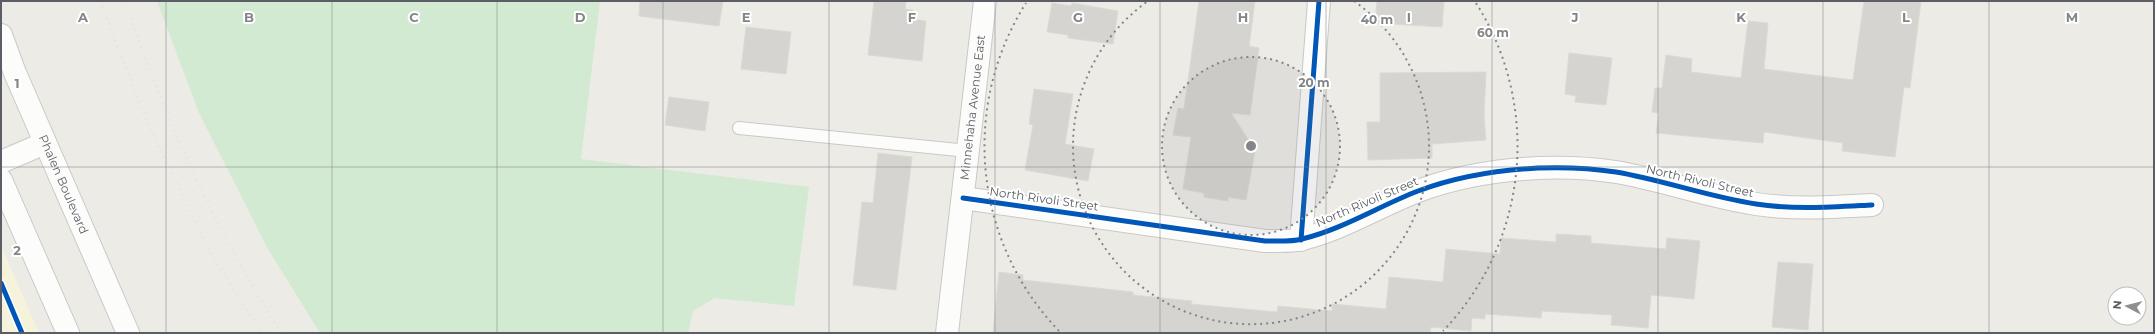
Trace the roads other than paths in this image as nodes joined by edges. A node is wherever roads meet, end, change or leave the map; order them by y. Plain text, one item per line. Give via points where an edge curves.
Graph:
1 (985, 1) edge
2 (1319, 1) edge
3 (1, 35) edge
4 (740, 128) dead end
5 (45, 143) junction
6 (968, 151) junction
7 (1, 162) edge
8 (1, 180) edge
9 (963, 198) junction
10 (1872, 205) dead end
11 (1301, 240) junction
12 (68, 333) edge
13 (128, 333) edge
14 (947, 333) edge

1 - 6 street, Minnehaha Avenue East
2 - 11 street
3 - 5 street, Phalen Boulevard
4 - 6 lane
5 - 7 street
5 - 13 street, Phalen Boulevard
6 - 9 street, Minnehaha Avenue East
8 - 12 street
9 - 11 street, North Rivoli Street via 1265,241
9 - 14 street, Minnehaha Avenue East
10 - 11 street, North Rivoli Street via 1792,208 1764,205 1707,195 1616,172 1579,168 1538,168 1500,171 1418,191

